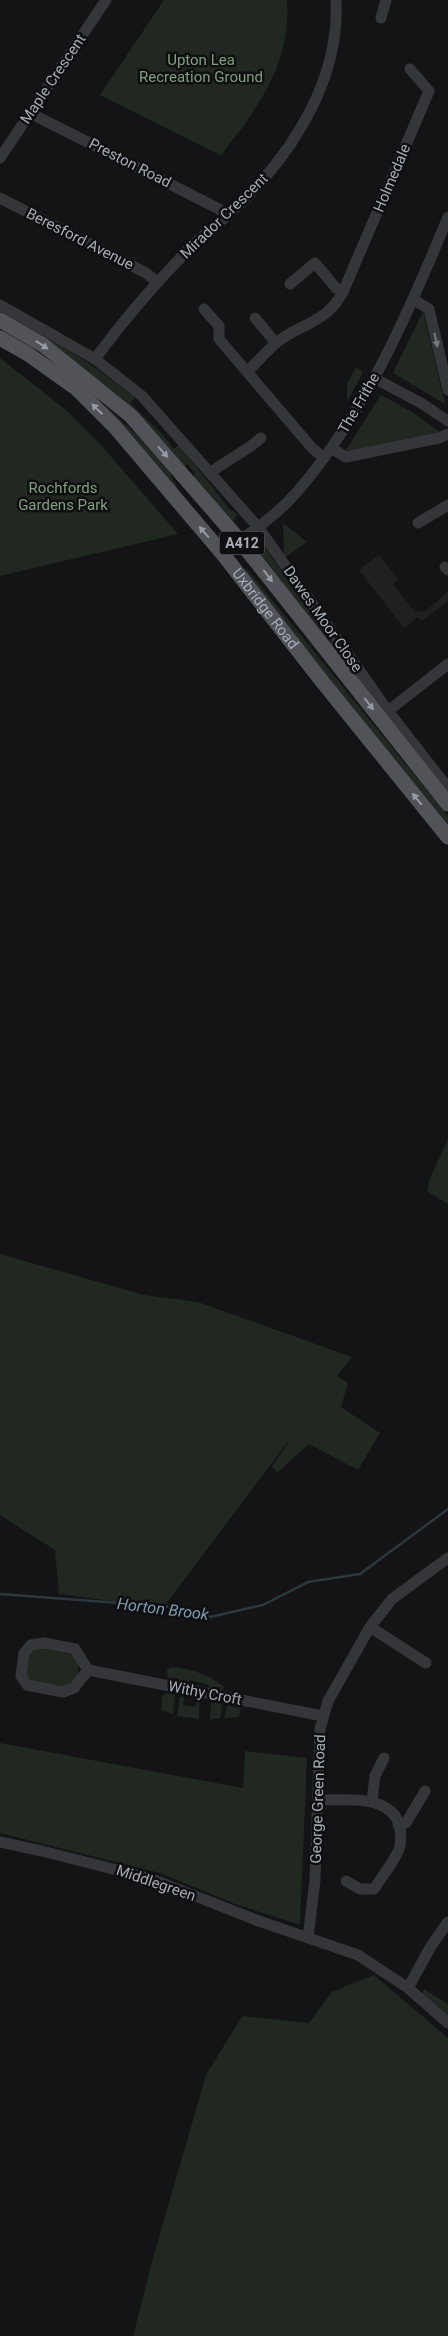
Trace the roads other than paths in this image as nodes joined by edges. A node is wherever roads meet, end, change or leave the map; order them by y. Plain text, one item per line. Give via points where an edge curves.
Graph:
1 (106, 0) edge
2 (336, 0) edge
3 (386, 0) edge
4 (381, 18) dead end
5 (410, 69) dead end
6 (30, 113) junction
7 (0, 158) edge
8 (0, 198) edge
9 (227, 216) junction
10 (448, 217) edge
11 (158, 282) junction
12 (290, 284) dead end
13 (343, 292) junction
14 (414, 300) junction
15 (0, 305) edge
16 (204, 309) dead end
17 (255, 318) dead end
18 (0, 320) edge
19 (0, 338) edge
20 (276, 344) junction
21 (95, 359) junction
22 (248, 371) junction
23 (374, 378) junction
24 (448, 390) edge
25 (448, 421) edge
26 (448, 434) edge
27 (261, 438) dead end
28 (331, 448) junction
29 (324, 458) junction
30 (210, 473) junction
31 (448, 505) edge
32 (418, 523) dead end
33 (258, 528) junction
34 (240, 540) junction
35 (222, 554) junction
36 (448, 664) edge
37 (388, 711) junction
38 (448, 788) edge
39 (448, 804) edge
40 (448, 837) edge
41 (447, 1561) edge
42 (370, 1628) junction
43 (426, 1663) dead end
44 (88, 1670) junction
45 (323, 1716) junction
46 (384, 1758) dead end
47 (425, 1791) dead end
48 (319, 1800) junction
49 (372, 1801) junction
50 (398, 1825) junction
51 (0, 1842) edge
52 (346, 1881) dead end
53 (448, 1922) edge
54 (308, 1938) junction
55 (408, 1988) junction
56 (448, 2023) edge

1 - 6 street, Maple Crescent
2 - 9 street, Mirador Crescent via 334,43 328,69 310,114 269,172
3 - 4 street
5 - 13 street, Holmedale via 428,91
6 - 7 street, Maple Crescent
6 - 9 street, Preston Road
8 - 11 street, Beresford Avenue
9 - 11 street, Mirador Crescent via 196,242
10 - 14 street, The Frithe
11 - 21 street, Mirador Crescent
12 - 13 street via 315,263
13 - 20 street, Holmedale via 336,306 326,315
14 - 23 street, The Frithe
14 -> 24 street via 429,308
15 - 21 street
16 - 22 street via 219,326 219,339
17 - 20 street
18 -> 34 main road, Uxbridge Road / A412 via 43,345 131,416
35 -> 19 main road, Uxbridge Road / A412 via 115,427 77,388
20 - 22 street, Holmedale
21 - 30 street via 142,396
22 - 29 street
23 - 25 street
23 - 28 street, The Frithe
26 - 28 street via 346,457
27 - 30 street
28 - 29 street, The Frithe
29 - 33 street, The Frithe via 295,495
30 - 33 street
31 - 32 street
33 - 34 street, The Frithe
33 - 37 street, Dawes Moor Close
34 - 35 street, The Frithe
34 -> 39 main road, Uxbridge Road / A412
40 -> 35 main road, Uxbridge Road / A412
36 - 37 street
37 - 38 street, Dawes Moor Close
41 - 42 street, George Green Road via 392,1599
42 - 43 street
42 - 45 street, George Green Road via 328,1701
44 - 44 street via 75,1649 44,1643 31,1645 24,1653 21,1676 27,1685 63,1692 74,1688
44 - 45 street, Withy Croft
45 - 48 street, George Green Road via 318,1759
46 - 49 street via 375,1776
47 - 50 street via 406,1823
48 - 49 street
48 - 54 street, George Green Road
49 - 50 street via 389,1809
50 - 52 street via 400,1847 374,1889 360,1889
51 - 54 street, Middlegreen via 152,1879
53 - 55 street
54 - 55 street, Middlegreen via 358,1955
55 - 56 street, Middlegreen

